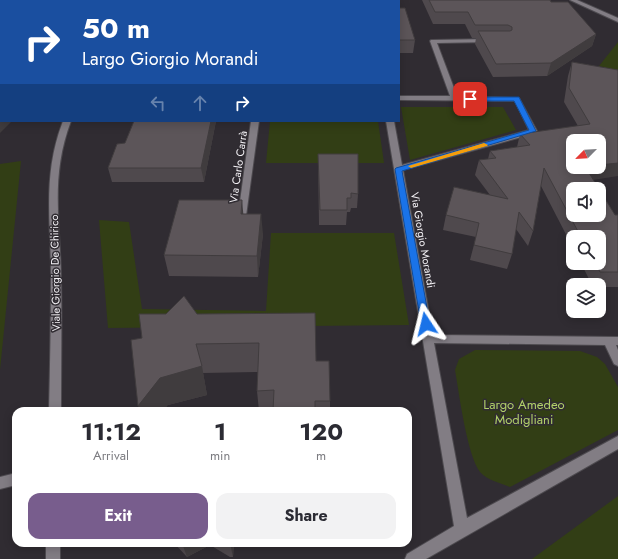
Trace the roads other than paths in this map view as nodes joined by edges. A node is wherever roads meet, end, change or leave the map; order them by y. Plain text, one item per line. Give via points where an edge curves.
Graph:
1 (574, 0) edge
2 (618, 20) edge
3 (498, 41) edge
4 (400, 98) edge
5 (454, 99) junction
6 (67, 122) edge
7 (75, 122) edge
8 (255, 122) edge
9 (390, 122) edge
10 (62, 135) junction
11 (398, 169) junction
12 (242, 216) edge
13 (428, 339) junction
14 (613, 341) edge
15 (618, 360) edge
16 (55, 407) edge
17 (618, 442) edge
18 (12, 480) edge
19 (0, 483) edge
20 (462, 529) junction
21 (53, 547) edge
22 (53, 559) edge
23 (412, 559) edge

1 - 2 street
3 - 5 street via 433,41
4 - 5 street
5 - 11 street via 516,99 533,131
6 - 10 street, Viale Giorgio De Chirico
7 - 10 street
8 - 12 street, Via Carlo Carrà
9 - 11 street, Via Giorgio Morandi
10 - 16 street, Viale Giorgio De Chirico via 53,183 56,276
11 - 13 street, Via Giorgio Morandi
13 - 14 street
13 - 20 street
14 - 15 street
17 - 20 street
18 - 19 street
20 - 23 street
21 - 22 street

